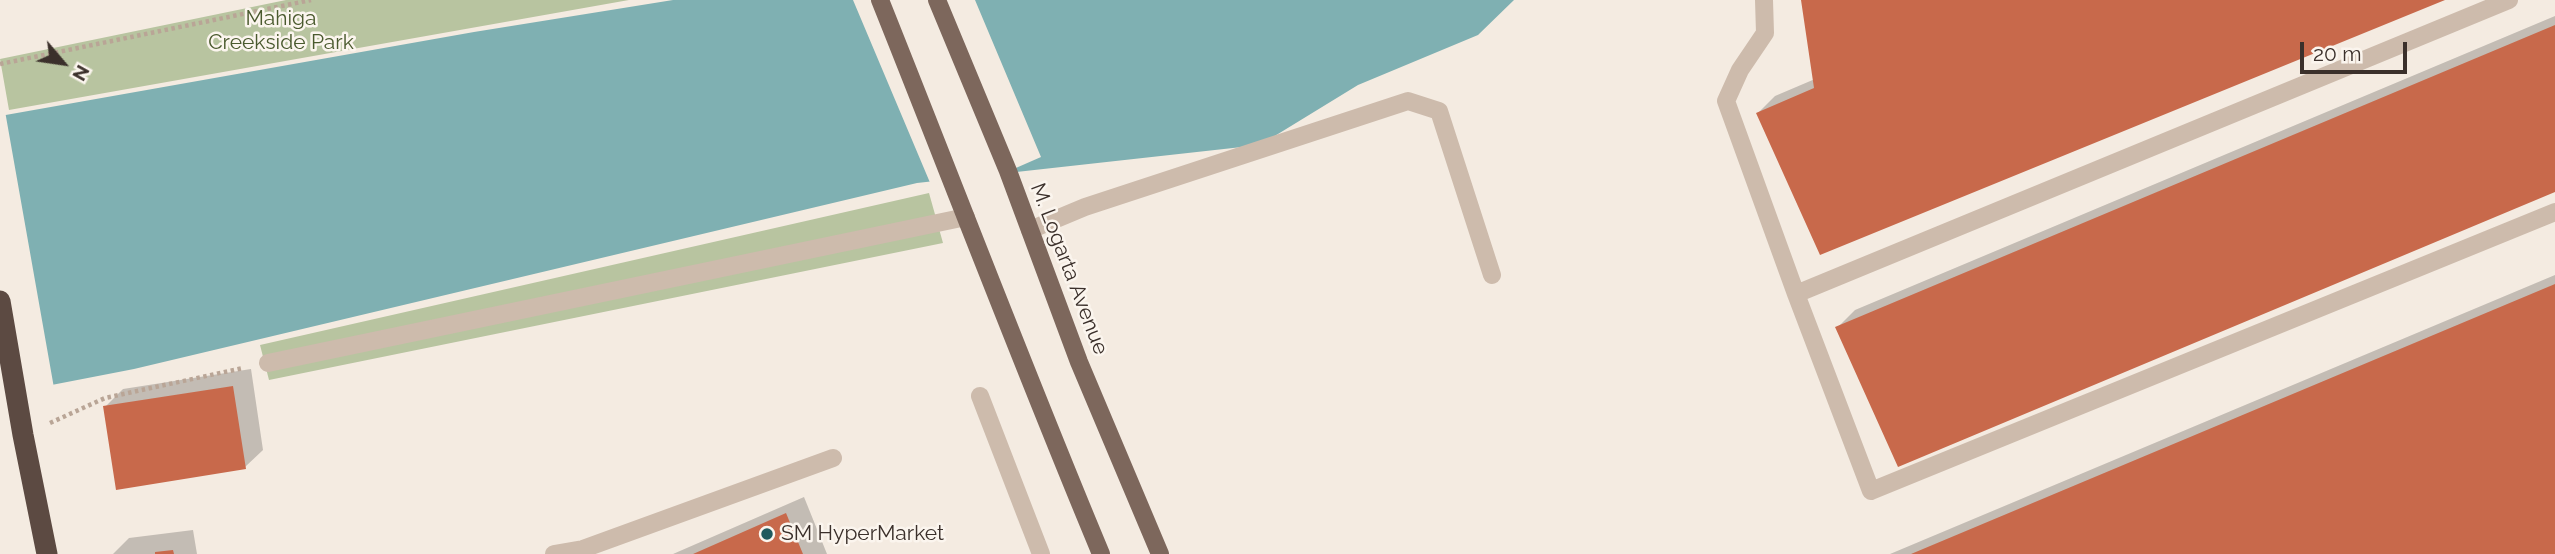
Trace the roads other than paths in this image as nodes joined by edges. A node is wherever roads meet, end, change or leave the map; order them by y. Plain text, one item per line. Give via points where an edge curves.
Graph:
1 (880, 0) edge
2 (937, 0) edge
3 (1764, 0) edge
4 (2509, 0) edge
5 (2555, 212) edge
6 (966, 217) junction
7 (1030, 230) junction
8 (1492, 275) dead end
9 (1796, 294) junction
10 (0, 301) edge
11 (268, 363) road end
12 (980, 397) dead end
13 (833, 458) dead end
14 (47, 554) edge
15 (554, 554) edge
16 (1041, 554) edge
17 (1101, 554) edge
18 (1160, 554) edge

1 - 6 main road
2 - 7 main road, M. Logarta Avenue
3 - 9 street via 1765,33 1726,101
4 - 9 street
5 - 9 street via 1871,491
6 - 11 street
6 - 17 main road
7 - 8 street via 1085,207 1408,101 1439,111
7 - 18 main road, M. Logarta Avenue via 1079,362
10 - 14 highway
12 - 16 street
13 - 15 street via 583,549

